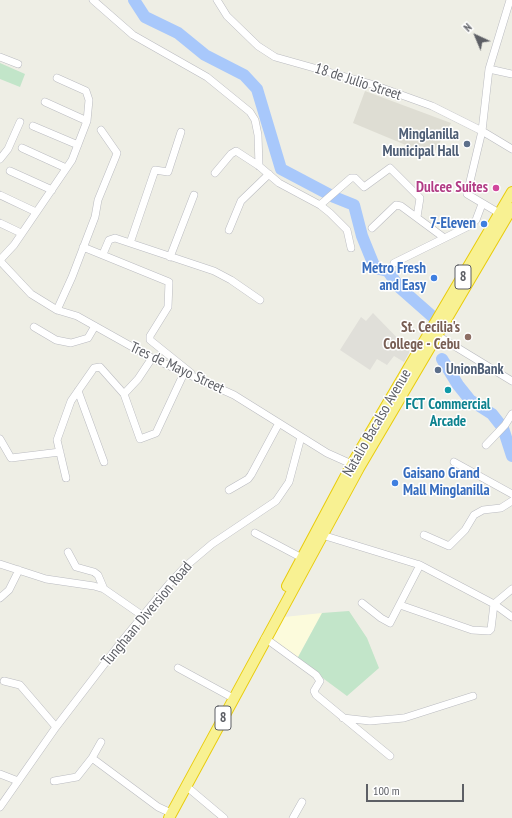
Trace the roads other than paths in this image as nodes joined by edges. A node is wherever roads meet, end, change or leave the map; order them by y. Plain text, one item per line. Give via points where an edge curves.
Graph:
1 (93, 0) edge
2 (217, 0) edge
3 (510, 0) edge
4 (0, 57) edge
5 (18, 64) dead end
6 (489, 69) junction
7 (512, 74) edge
8 (58, 78) dead end
9 (45, 102) dead end
10 (87, 121) junction
11 (20, 122) dead end
12 (33, 126) dead end
13 (101, 130) dead end
14 (482, 131) junction
15 (181, 132) dead end
16 (78, 145) junction
17 (22, 148) dead end
18 (512, 149) edge
19 (0, 159) edge
20 (259, 166) junction
21 (66, 168) junction
22 (10, 171) dead end
23 (216, 173) dead end
24 (269, 174) junction
25 (52, 190) junction
26 (512, 192) edge
27 (0, 195) edge
28 (194, 195) dead end
29 (482, 204) junction
30 (320, 205) junction
31 (512, 208) edge
32 (36, 212) junction
33 (499, 213) junction
34 (417, 217) junction
35 (0, 223) edge
36 (372, 228) dead end
37 (229, 230) dead end
38 (21, 233) junction
39 (443, 237) junction
40 (130, 243) junction
41 (83, 247) junction
42 (351, 248) dead end
43 (104, 254) junction
44 (170, 257) junction
45 (0, 261) edge
46 (394, 263) dead end
47 (260, 300) dead end
48 (57, 310) junction
49 (95, 326) junction
50 (34, 328) dead end
51 (438, 336) junction
52 (152, 358) junction
53 (184, 373) junction
54 (198, 379) junction
55 (512, 381) edge
56 (78, 391) junction
57 (124, 394) junction
58 (512, 414) edge
59 (279, 423) junction
60 (301, 437) junction
61 (0, 439) edge
62 (486, 445) dead end
63 (60, 452) junction
64 (104, 462) dead end
65 (454, 462) dead end
66 (356, 466) junction
67 (66, 478) dead end
68 (229, 490) dead end
69 (512, 494) edge
70 (512, 502) edge
71 (255, 533) dead end
72 (322, 535) junction
73 (424, 535) dead end
74 (68, 552) dead end
75 (302, 558) junction
76 (0, 564) edge
77 (420, 565) junction
78 (19, 570) junction
79 (104, 589) junction
80 (512, 589) edge
81 (0, 598) edge
82 (362, 603) dead end
83 (494, 604) junction
84 (400, 605) junction
85 (143, 616) junction
86 (276, 617) junction
87 (512, 617) edge
88 (265, 638) junction
89 (178, 668) dead end
90 (4, 680) dead end
91 (473, 696) dead end
92 (233, 698) junction
93 (343, 718) junction
94 (56, 727) junction
95 (101, 742) dead end
96 (390, 756) dead end
97 (92, 758) junction
98 (0, 774) edge
99 (18, 781) junction
100 (54, 782) dead end
101 (186, 786) junction
102 (302, 802) dead end
103 (0, 806) edge
104 (170, 816) edge
105 (224, 818) edge
106 (293, 818) edge

1 - 20 street via 133,35 207,77 250,112 255,120 258,135
2 - 14 street, 18 de Julio Street via 227,16 253,41 276,57 371,84 432,106
3 - 6 street
4 - 5 street
6 - 7 street
6 - 14 street
8 - 10 street via 86,91 89,100
9 - 10 street
10 - 16 street
11 - 19 street
12 - 16 street
13 - 41 street via 117,153
14 - 18 street, 18 de Julio Street
14 - 29 street via 467,194
15 - 40 street via 168,172 155,170
16 - 21 street
17 - 21 street
20 - 23 street via 236,151 230,154
20 - 24 street
21 - 25 street
22 - 25 street
24 - 30 street via 279,183
24 - 37 street via 241,202
25 - 32 street
26 - 33 highway, Natalio Bacalso Avenue / 8
27 - 32 street
28 - 44 street
29 - 33 street
29 - 39 street via 476,220 471,225
30 - 34 street via 351,178 355,178 364,187 390,168 420,198
30 - 42 street via 347,230
31 - 51 highway, Natalio Bacalso Avenue / 8
32 - 38 street
33 - 66 highway, Natalio Bacalso Avenue / 8
34 - 36 street via 396,205
34 - 39 street
35 - 38 street
38 - 45 street
39 - 46 street
40 - 43 street via 114,238 110,240
40 - 44 street
41 - 43 street
41 - 48 street
43 - 54 street via 169,282 168,307 150,340
44 - 47 street via 214,271
45 - 48 street, Tres de Mayo Street via 31,294
48 - 49 street, Tres de Mayo Street via 77,316
49 - 50 street via 88,338 71,343 56,340
49 - 52 street, Tres de Mayo Street
51 - 55 street
51 - 66 highway, Natalio Bacalso Avenue / 8
52 - 53 street, Tres de Mayo Street
52 - 57 street
53 - 54 street, Tres de Mayo Street
53 - 57 street via 160,427 149,437 140,439
54 - 59 street, Tres de Mayo Street via 234,395
56 - 57 street via 94,368 100,367
56 - 63 street via 71,401 57,440
56 - 64 street
58 - 62 street
59 - 60 street, Tres de Mayo Street
59 - 68 street via 251,475
60 - 66 street, Tres de Mayo Street via 327,453
60 - 85 street, Tunghaan Diversion Road via 289,482 276,501 224,536 186,566
61 - 63 street via 11,458
63 - 67 street
65 - 69 street
66 - 72 highway, Natalio Bacalso Avenue / 8
66 - 75 highway, Natalio Bacalso Avenue / 8
70 - 73 street via 501,508 483,510 474,515 465,530 449,546
71 - 75 street
72 - 77 street
72 - 86 highway, Natalio Bacalso Avenue / 8
74 - 79 street via 76,567 98,575
75 - 86 highway, Natalio Bacalso Avenue / 8 via 278,604
76 - 78 street
77 - 83 street
77 - 84 street
78 - 79 street via 46,580
78 - 81 street via 10,590
79 - 85 street
80 - 83 street
82 - 84 street via 389,623
83 - 84 street via 489,631 472,630
83 - 87 street
85 - 94 street, Tunghaan Diversion Road
86 - 88 highway, Natalio Bacalso Avenue / 8
88 - 92 highway, Natalio Bacalso Avenue / 8
88 - 93 street via 316,675 320,681 314,693
89 - 92 street
90 - 94 street via 20,685
91 - 93 street via 404,718 370,721
92 - 101 highway, Natalio Bacalso Avenue / 8
93 - 96 street
94 - 99 street, Tunghaan Diversion Road
95 - 97 street
97 - 100 street via 75,778
97 - 104 street
98 - 99 street
99 - 103 street, Tunghaan Diversion Road
101 - 104 highway, Natalio Bacalso Avenue / 8
101 - 105 street
102 - 106 street

